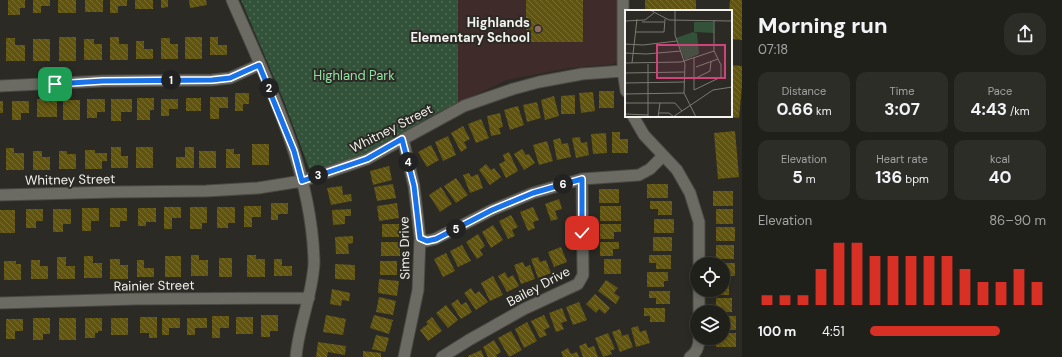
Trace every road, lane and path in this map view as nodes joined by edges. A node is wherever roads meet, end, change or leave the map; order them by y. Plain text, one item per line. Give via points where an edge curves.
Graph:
1 (232, 0) edge
2 (623, 0) edge
3 (259, 65) junction
4 (623, 71) junction
5 (625, 84) edge
6 (0, 86) edge
7 (635, 117) edge
8 (402, 139) junction
9 (663, 156) junction
10 (582, 179) junction
11 (302, 181) junction
12 (0, 195) edge
13 (420, 238) junction
14 (699, 257) edge
15 (309, 298) junction
16 (0, 303) edge
17 (699, 345) edge
18 (296, 357) edge
19 (404, 357) edge
20 (442, 357) edge
21 (690, 357) edge

1 - 3 street
2 - 4 street
3 - 6 street via 230,78 212,80 103,81
3 - 11 street via 294,151
4 - 5 street
4 - 8 street, Whitney Street via 582,74 512,89 464,106
7 - 9 street via 644,135
8 - 11 street, Whitney Street via 367,159
8 - 13 street, Sims Drive via 414,186
9 - 10 street via 650,169 639,175
9 - 14 street via 677,170 690,193 699,222
10 - 13 street via 533,193 492,210 436,239 427,241
10 - 20 street, Bailey Drive via 583,275 578,284 524,309
11 - 12 street, Whitney Street via 258,188 206,191
11 - 15 street via 310,209 314,263
13 - 19 street, Sims Drive via 418,290
15 - 16 street, Rainier Street
15 - 18 street
17 - 21 street

